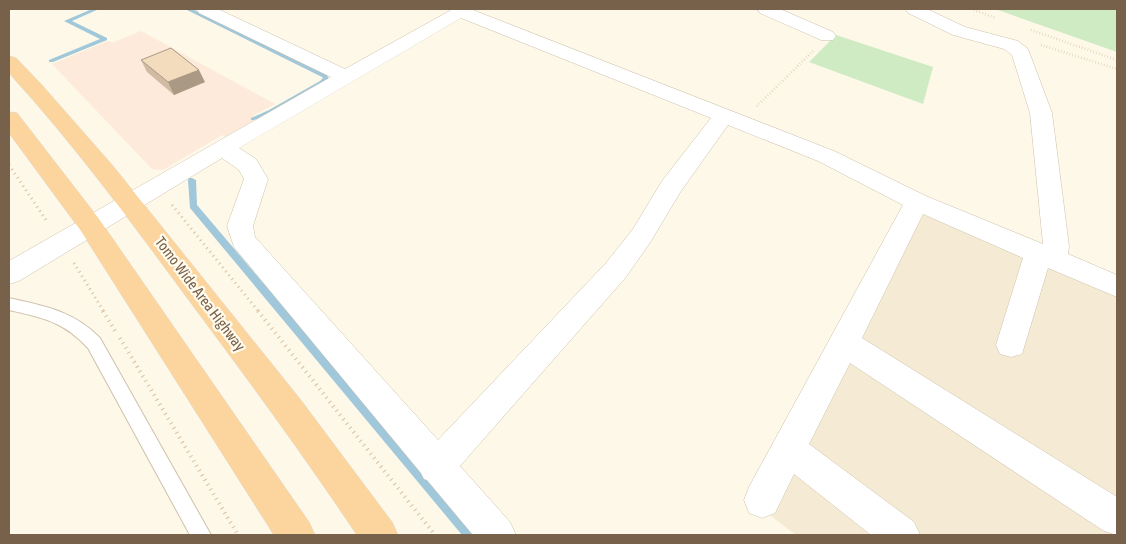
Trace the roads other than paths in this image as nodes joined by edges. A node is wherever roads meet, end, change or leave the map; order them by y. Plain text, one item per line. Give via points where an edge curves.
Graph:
1 (205, 9) edge
2 (766, 9) edge
3 (914, 9) edge
4 (463, 10) edge
5 (827, 36) road end
6 (9, 62) edge
7 (346, 77) junction
8 (9, 118) edge
9 (732, 119) junction
10 (223, 149) junction
11 (129, 201) junction
12 (918, 202) junction
13 (90, 225) junction
14 (1046, 256) junction
15 (9, 274) edge
16 (1117, 286) edge
17 (9, 304) edge
18 (844, 343) junction
19 (1011, 345) dead end
20 (789, 449) junction
21 (436, 467) junction
22 (762, 500) dead end
23 (1117, 518) edge
24 (201, 535) edge
25 (296, 535) edge
26 (379, 535) edge
27 (497, 535) edge
28 (901, 535) edge

1 - 7 street
2 - 5 street
3 - 14 street via 959,31 1011,45 1021,53 1041,113 1056,246
4 - 7 street
4 - 9 street
6 - 11 highway, Tomo Wide Area Highway
7 - 10 street
8 - 13 highway
9 - 12 street via 826,156
9 - 21 street via 671,187 642,236 616,270
10 - 11 street
10 - 21 street via 249,164 256,179 240,226 243,240
11 - 13 street
11 - 26 highway, Tomo Wide Area Highway via 327,459
12 - 14 street
12 - 18 street
13 - 15 street
13 - 25 highway
14 - 16 street
14 - 19 street
17 - 24 lane via 64,317 80,327 94,343
18 - 20 street
18 - 23 street
20 - 22 street
20 - 28 street
21 - 27 street

